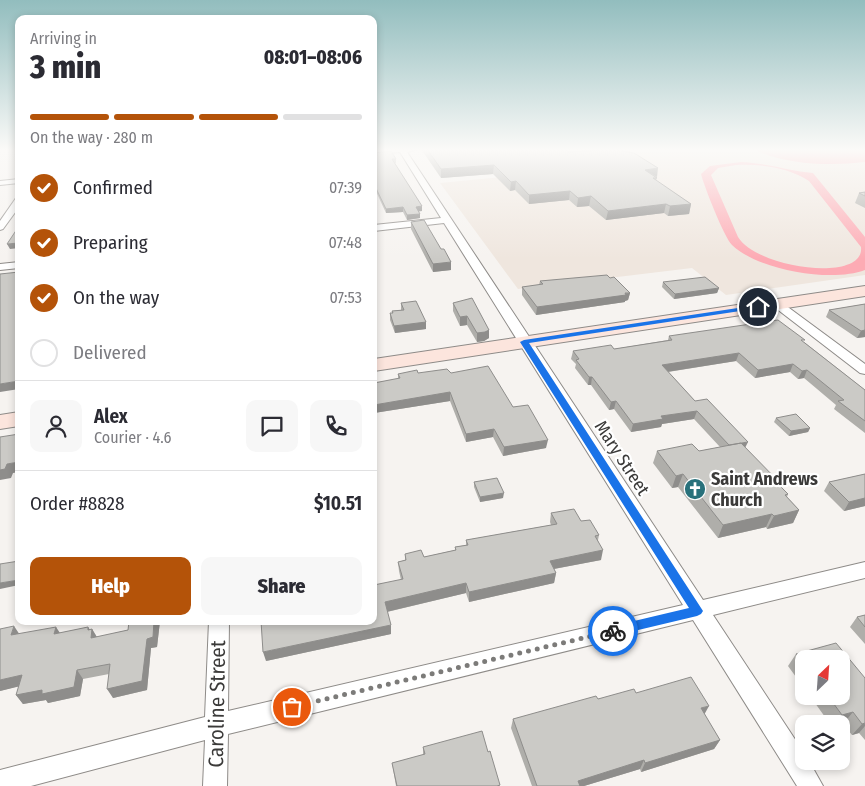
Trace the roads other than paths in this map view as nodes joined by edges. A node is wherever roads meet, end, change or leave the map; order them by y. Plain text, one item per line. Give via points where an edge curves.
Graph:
1 (428, 186) edge
2 (15, 206) edge
3 (447, 220) junction
4 (0, 227) edge
5 (377, 228) edge
6 (15, 265) edge
7 (0, 267) edge
8 (865, 291) edge
9 (777, 304) junction
10 (524, 342) junction
11 (377, 365) edge
12 (865, 370) edge
13 (15, 420) edge
14 (0, 422) edge
15 (865, 570) edge
16 (697, 611) junction
17 (219, 625) edge
18 (218, 725) junction
19 (0, 782) edge
20 (215, 786) edge
21 (811, 786) edge

1 - 3 street, Mary Street
2 - 4 street
3 - 5 street
3 - 10 street, Mary Street
6 - 7 street
8 - 9 street
9 - 10 street
9 - 12 street
10 - 11 street
10 - 16 street, Mary Street
13 - 14 street
15 - 16 street
16 - 18 street
16 - 21 street, Mary Street
17 - 18 street, Caroline Street
18 - 19 street
18 - 20 street, Caroline Street

